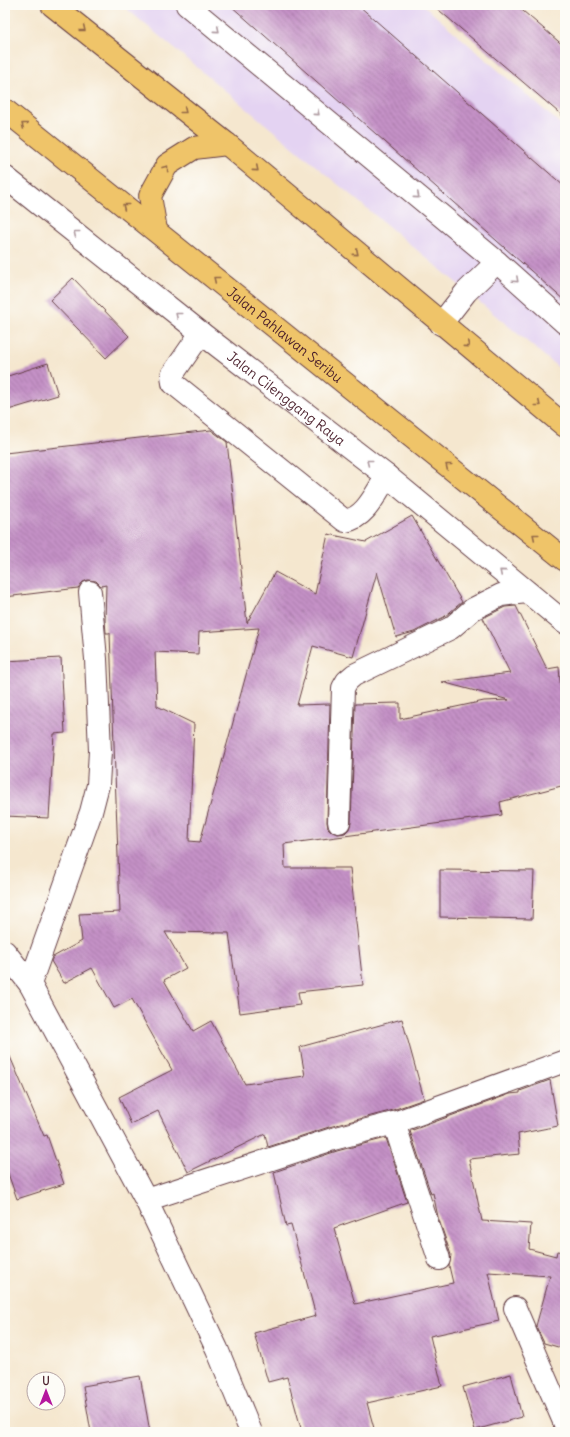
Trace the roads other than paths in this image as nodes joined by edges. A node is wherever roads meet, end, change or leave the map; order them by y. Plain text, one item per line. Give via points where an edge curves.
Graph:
1 (52, 5) edge
2 (187, 5) edge
3 (5, 110) edge
4 (226, 144) junction
5 (5, 177) edge
6 (156, 230) junction
7 (497, 262) junction
8 (565, 323) edge
9 (441, 324) junction
10 (201, 333) junction
11 (565, 426) edge
12 (387, 476) junction
13 (565, 560) edge
14 (90, 592) dead end
15 (527, 592) junction
16 (565, 623) edge
17 (339, 822) dead end
18 (5, 952) edge
19 (30, 984) junction
20 (565, 1061) edge
21 (394, 1123) junction
22 (146, 1200) junction
23 (439, 1259) dead end
24 (515, 1308) dead end
25 (565, 1425) edge
26 (251, 1432) edge
27 (553, 1432) edge

1 -> 4 main road
2 -> 7 street
6 -> 3 main road, Jalan Pahlawan Seribu
6 -> 4 main road via 150,196 167,165 194,148
4 -> 9 main road
10 -> 5 street, Jalan Cilenggang Raya
13 -> 6 main road, Jalan Pahlawan Seribu
7 -> 8 street
7 - 9 street via 466,292
9 -> 11 main road
12 -> 10 street, Jalan Cilenggang Raya
10 - 12 street via 172,375 173,384 345,521 353,520 362,514
15 -> 12 street, Jalan Cilenggang Raya
14 - 19 street via 100,751 98,785 91,812
15 - 16 street, Jalan Cilenggang Raya
15 - 17 street via 502,595 473,609 451,628 354,675 347,681 343,688
18 - 19 street
19 - 22 street
20 - 21 street
21 - 22 street via 333,1139
21 - 23 street
22 - 26 street via 217,1349
24 - 25 street
25 - 27 street

